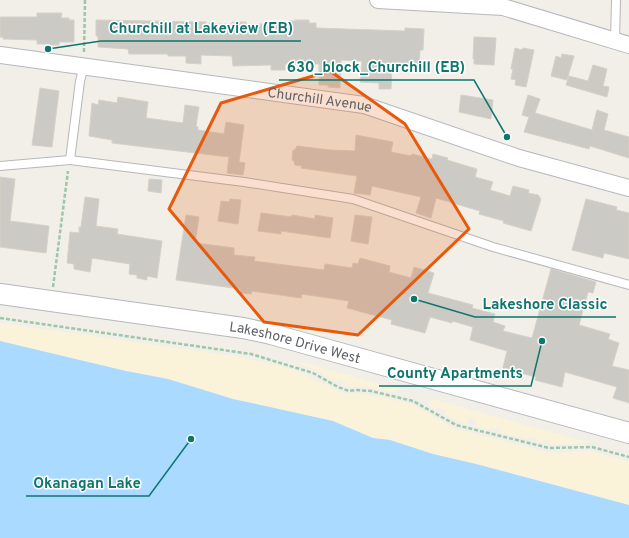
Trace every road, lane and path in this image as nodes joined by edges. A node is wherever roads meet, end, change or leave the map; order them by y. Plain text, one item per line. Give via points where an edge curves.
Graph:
1 (85, 0) edge
2 (378, 0) edge
3 (616, 0) edge
4 (515, 5) edge
5 (622, 43) edge
6 (0, 55) edge
7 (84, 67) junction
8 (70, 160) junction
9 (0, 166) edge
10 (629, 188) edge
11 (629, 285) edge
12 (0, 294) edge
13 (51, 301) junction
14 (0, 318) edge
15 (629, 433) edge
16 (629, 457) edge

1 - 7 path
2 - 4 street via 503,7
3 - 5 lane
4 - 5 street
6 - 7 street, Churchill Avenue
7 - 8 lane
7 - 10 street, Churchill Avenue via 364,105 519,158
8 - 9 lane
8 - 11 lane via 244,182 352,199 494,248
8 - 13 path
12 - 13 street, Lakeshore Drive West
13 - 15 street, Lakeshore Drive West via 271,334
14 - 16 path via 251,354 313,373 349,391 370,391 413,401 456,425 549,448 592,447

